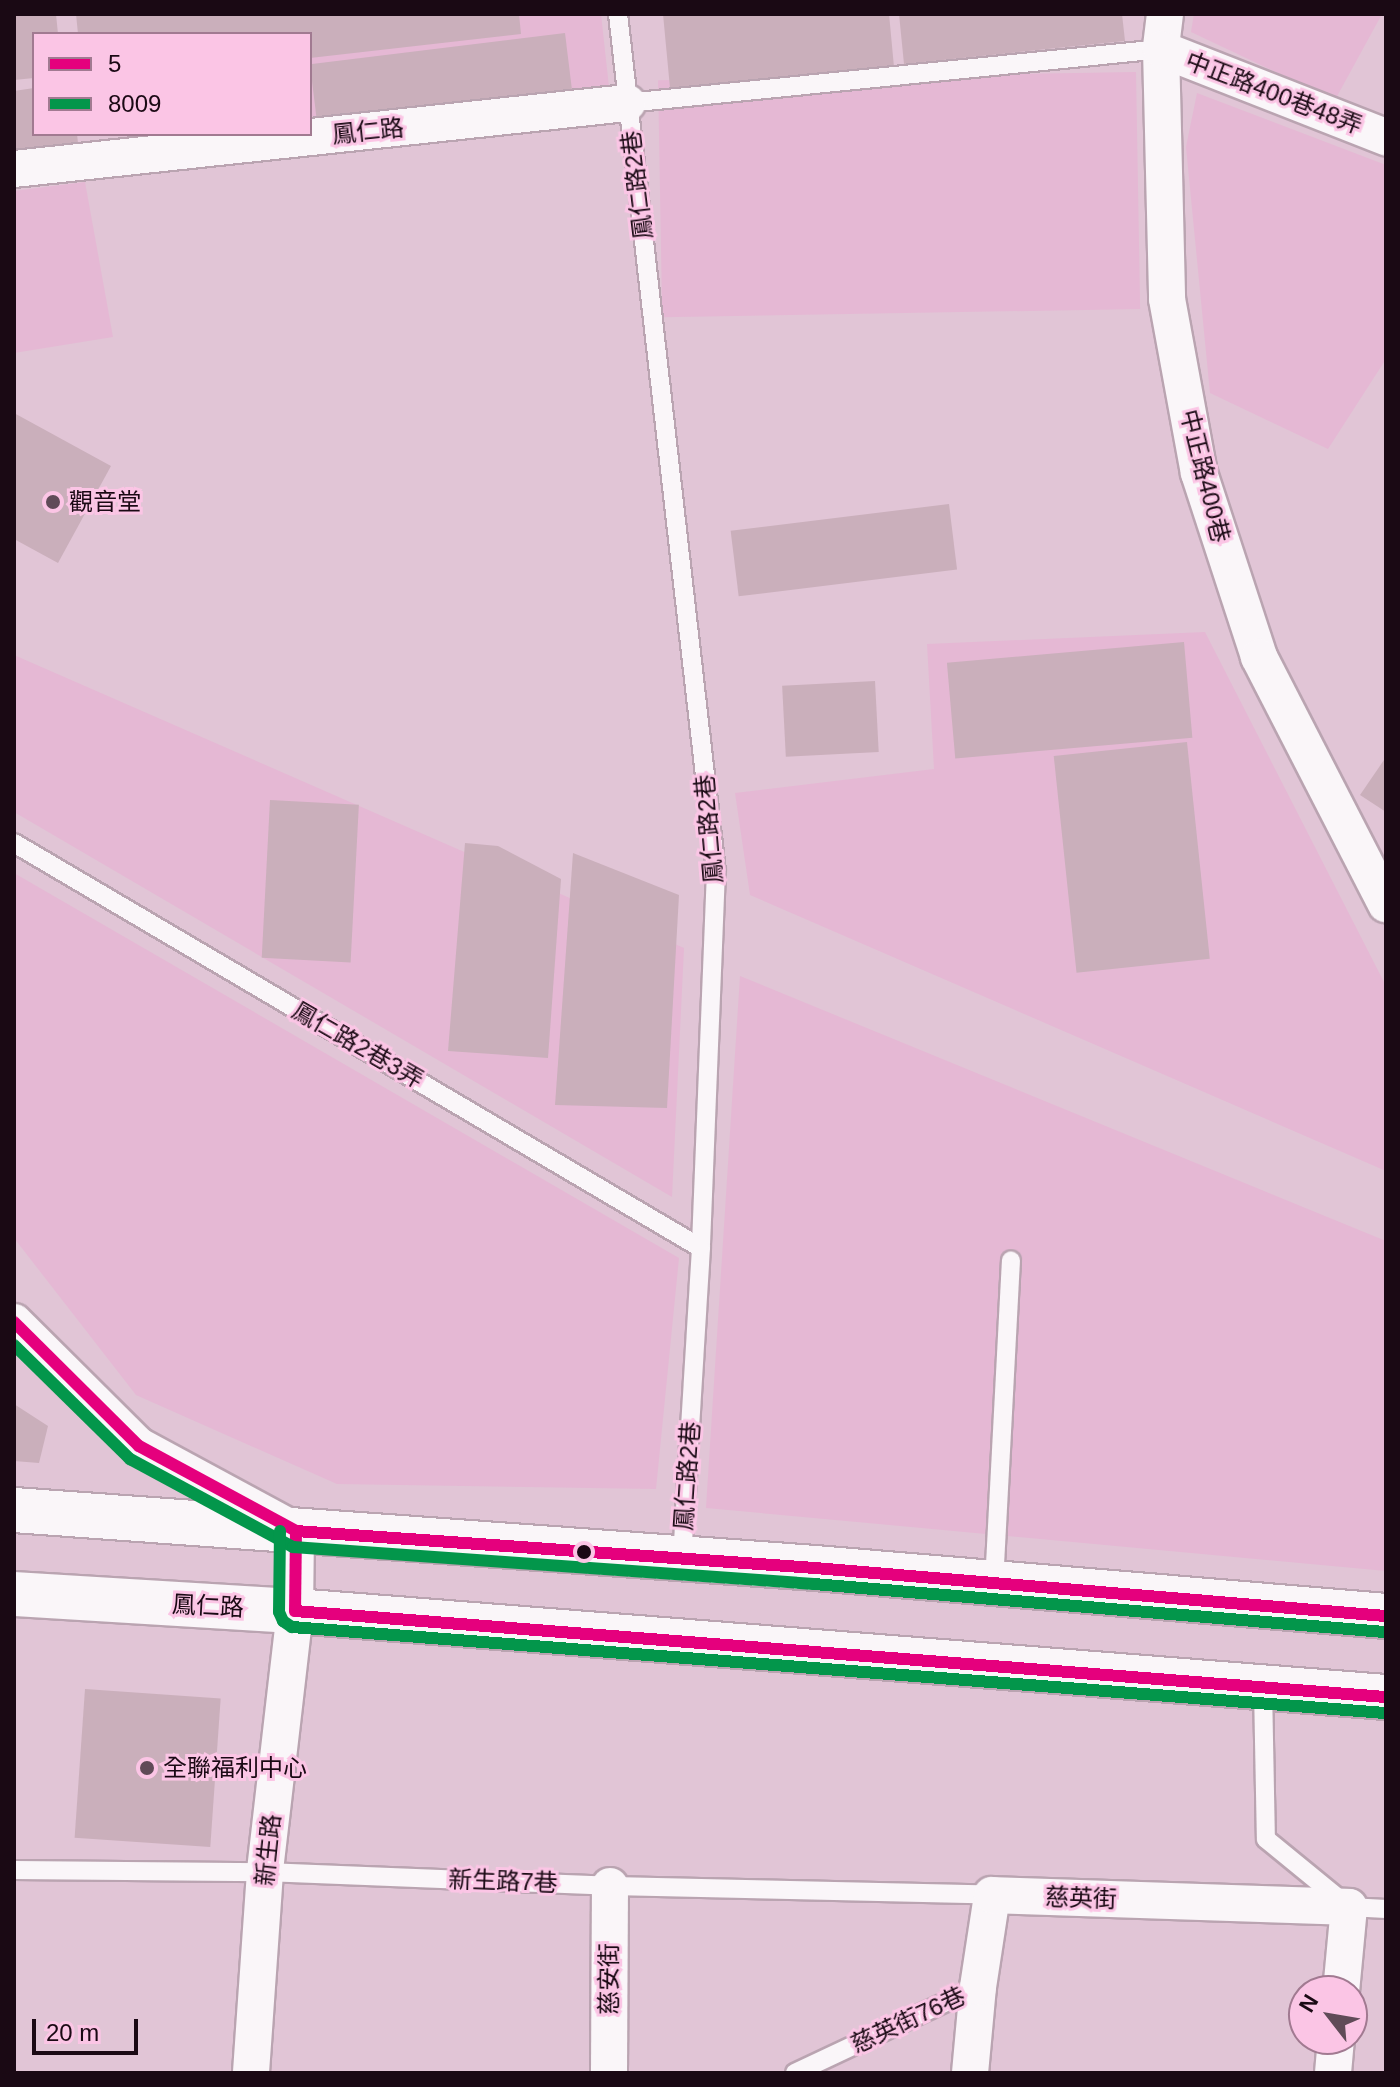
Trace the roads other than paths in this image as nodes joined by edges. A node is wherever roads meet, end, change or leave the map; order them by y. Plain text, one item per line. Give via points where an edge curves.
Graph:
1 (618, 14) edge
2 (1165, 14) edge
3 (1161, 49) junction
4 (627, 103) junction
5 (1386, 137) edge
6 (14, 169) edge
7 (14, 843) edge
8 (1386, 904) edge
9 (701, 1248) junction
10 (1011, 1260) dead end
11 (14, 1322) edge
12 (14, 1510) edge
13 (296, 1531) junction
14 (682, 1559) junction
15 (994, 1584) junction
16 (14, 1594) edge
17 (295, 1611) junction
18 (1386, 1616) edge
19 (1263, 1688) junction
20 (1386, 1697) edge
21 (14, 1870) edge
22 (265, 1872) junction
23 (610, 1886) junction
24 (992, 1895) junction
25 (1349, 1907) junction
26 (1386, 1909) edge
27 (1343, 1975) edge
28 (978, 1987) junction
29 (251, 2073) edge
30 (609, 2073) edge
31 (795, 2073) edge
32 (970, 2073) edge

1 - 4 lane, 鳳仁路2巷
2 - 3 street, 中正路400巷
3 - 4 lane, 鳳仁路2巷
3 - 5 street, 中正路400巷48弄
3 - 8 street, 中正路400巷 via 1167,299 1199,473 1259,657
4 - 6 street, 鳳仁路
4 - 9 lane, 鳳仁路2巷 via 716,871
7 - 9 lane, 鳳仁路2巷3弄
9 - 14 lane, 鳳仁路2巷
10 - 15 lane
11 - 13 street via 139,1446
12 - 13 main road
13 - 14 main road
13 - 17 street, 新生路
14 - 15 main road
15 - 18 main road
16 - 17 main road, 鳳仁路
17 - 19 main road, 鳳仁路
17 - 22 street, 新生路
19 - 20 main road, 鳳仁路
19 - 25 lane via 1266,1839
21 - 22 lane, 新生路7巷
22 - 23 lane, 新生路7巷
22 - 29 street, 新生路
23 - 24 lane, 新生路7巷
23 - 30 street, 慈安街
24 - 25 street, 慈英街
24 - 28 street
25 - 26 lane
25 - 27 street
28 - 31 lane, 慈英街76巷
28 - 32 street

